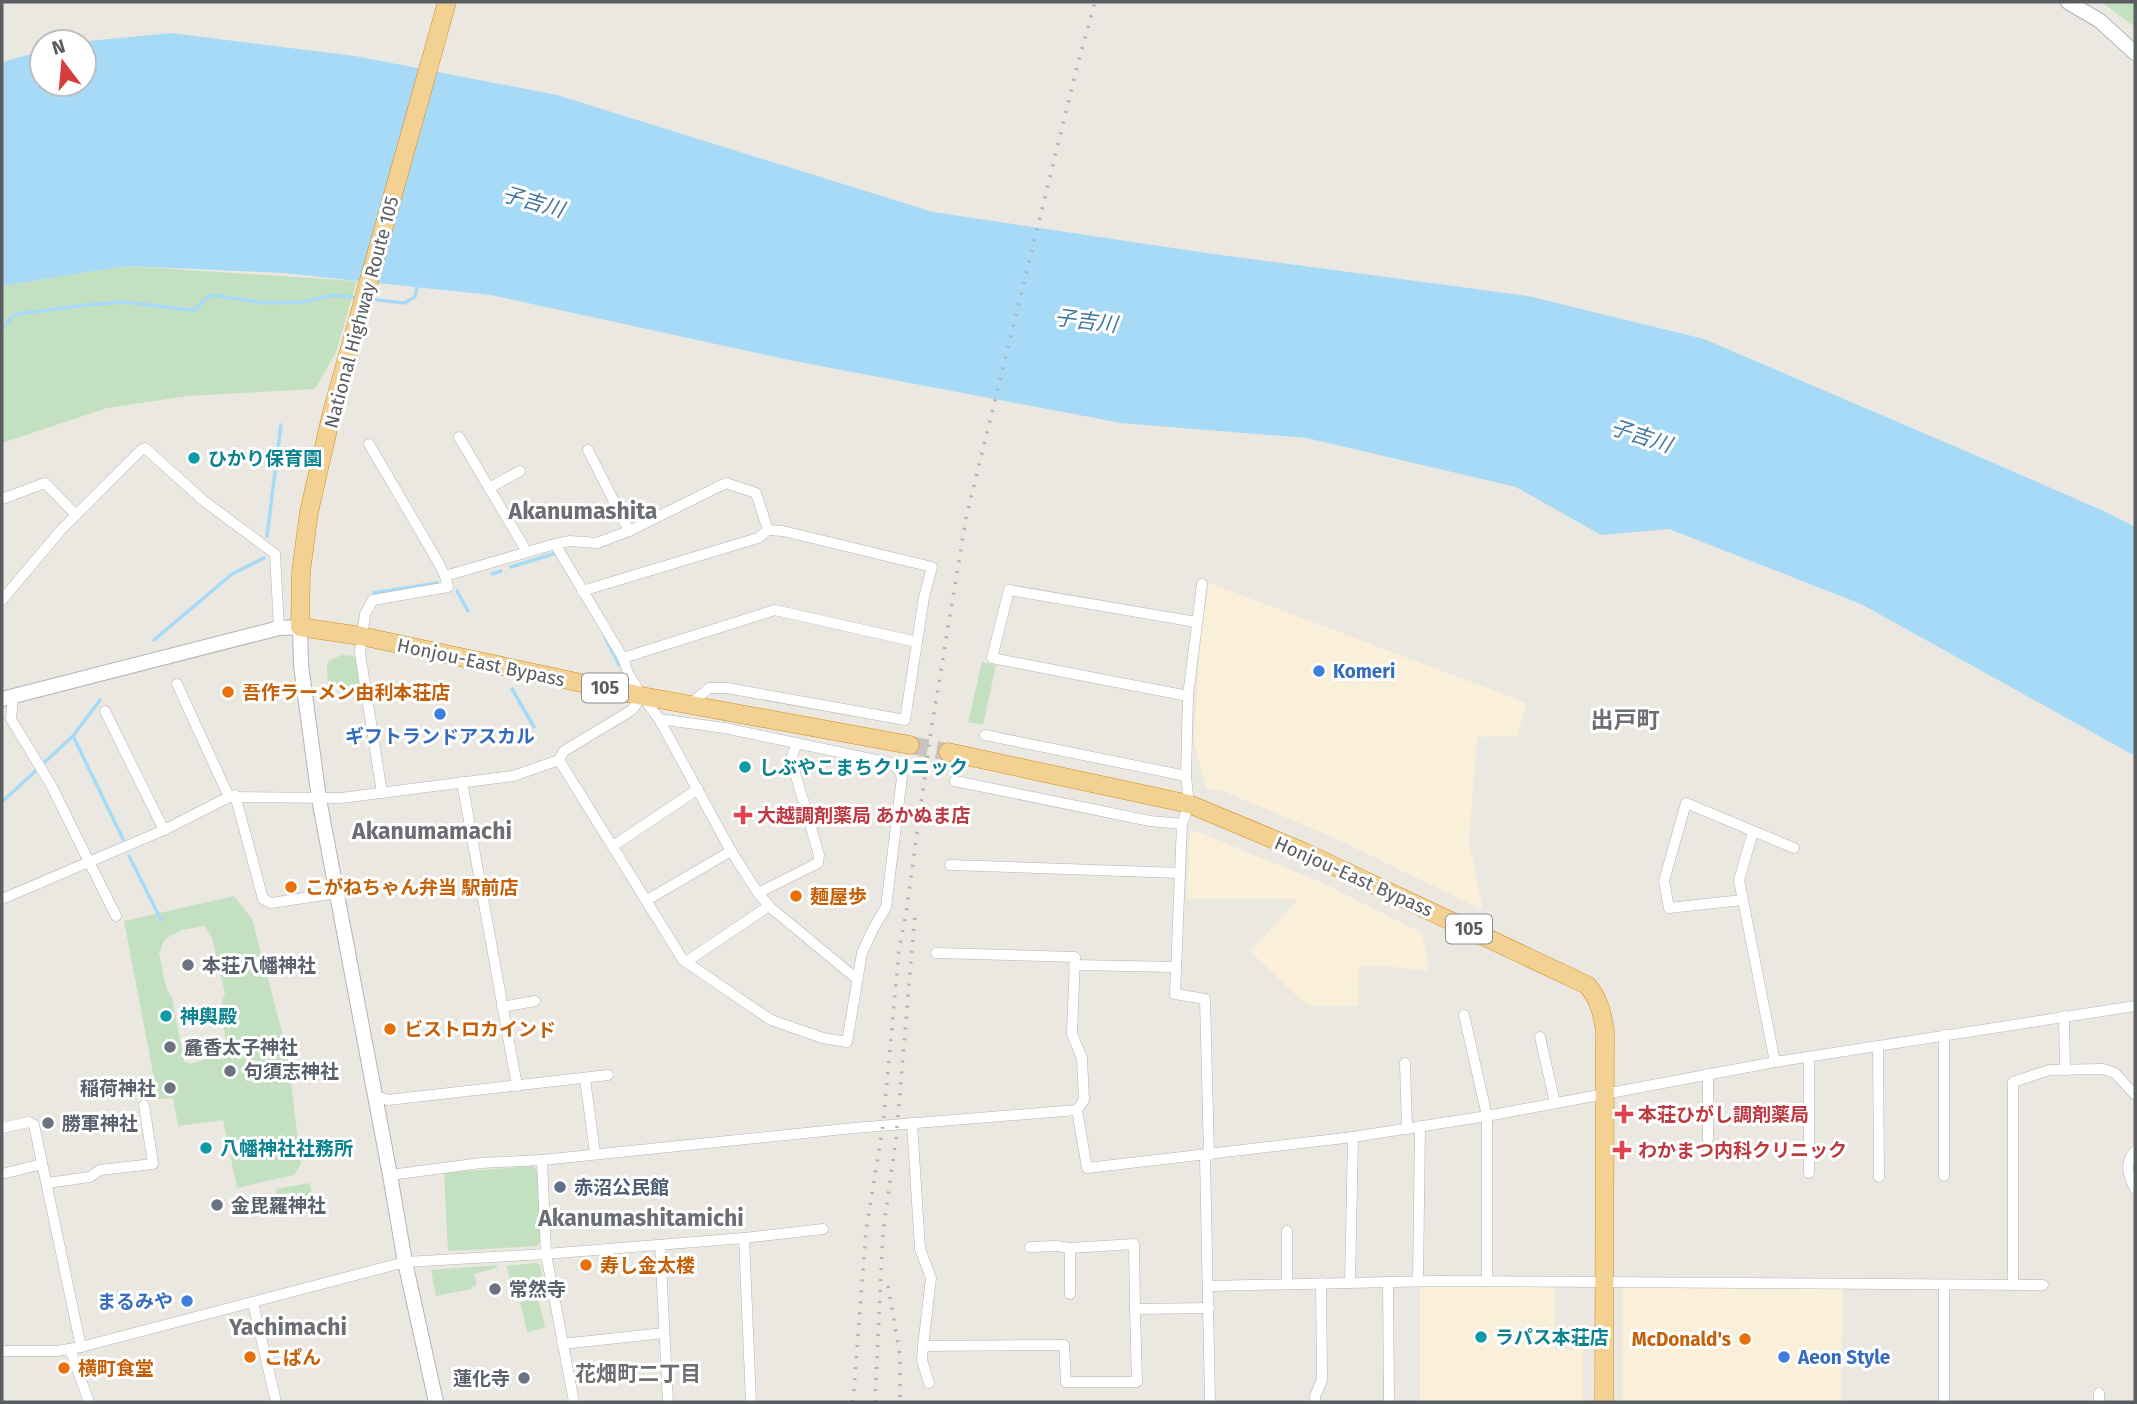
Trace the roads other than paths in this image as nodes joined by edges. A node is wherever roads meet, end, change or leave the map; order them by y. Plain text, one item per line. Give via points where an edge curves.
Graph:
1 (447, 2) edge
2 (2068, 2) edge
3 (2135, 53) edge
4 (458, 438) dead end
5 (369, 444) dead end
6 (588, 450) dead end
7 (520, 471) dead end
8 (489, 488) junction
9 (2, 499) edge
10 (76, 514) junction
11 (768, 530) junction
12 (629, 531) junction
13 (555, 544) junction
14 (527, 552) junction
15 (445, 576) junction
16 (1202, 584) dead end
17 (582, 591) junction
18 (2, 600) edge
19 (1196, 622) junction
20 (300, 627) junction
21 (279, 628) junction
22 (361, 636) junction
23 (917, 642) junction
24 (623, 658) junction
25 (177, 684) dead end
26 (642, 696) junction
27 (1188, 696) junction
28 (7, 697) edge
29 (691, 704) junction
30 (105, 711) dead end
31 (11, 719) junction
32 (659, 719) junction
33 (2, 728) edge
34 (985, 735) dead end
35 (797, 743) junction
36 (910, 745) tunnel mouth
37 (948, 752) tunnel mouth
38 (559, 760) junction
39 (1186, 776) junction
40 (955, 781) dead end
41 (462, 782) junction
42 (698, 789) junction
43 (382, 793) junction
44 (232, 796) junction
45 (319, 799) junction
46 (1189, 804) junction
47 (1182, 824) junction
48 (164, 830) junction
49 (1753, 832) junction
50 (613, 846) junction
51 (1794, 848) dead end
52 (731, 852) junction
53 (90, 863) junction
54 (950, 865) dead end
55 (1180, 873) junction
56 (337, 893) junction
57 (758, 893) junction
58 (2, 899) edge
59 (647, 900) junction
60 (1742, 900) junction
61 (769, 906) junction
62 (116, 916) dead end
63 (936, 953) dead end
64 (686, 962) junction
65 (1074, 965) junction
66 (1176, 967) junction
67 (857, 979) junction
68 (535, 1002) dead end
69 (2135, 1006) edge
70 (502, 1007) junction
71 (1464, 1015) dead end
72 (2064, 1016) junction
73 (1944, 1035) junction
74 (1540, 1037) dead end
75 (1878, 1046) junction
76 (1809, 1057) junction
77 (1775, 1062) junction
78 (1405, 1063) dead end
79 (2065, 1070) junction
80 (1708, 1074) junction
81 (608, 1075) dead end
82 (585, 1079) junction
83 (517, 1086) junction
84 (1605, 1094) junction
85 (376, 1096) junction
86 (2135, 1096) edge
87 (1555, 1103) junction
88 (144, 1105) dead end
89 (1077, 1110) junction
90 (1487, 1116) junction
91 (912, 1124) junction
92 (1420, 1126) junction
93 (2, 1128) edge
94 (1407, 1129) junction
95 (1353, 1137) junction
96 (1708, 1139) dead end
97 (2135, 1151) edge
98 (595, 1153) junction
99 (1207, 1155) junction
100 (542, 1160) junction
101 (43, 1164) junction
102 (1809, 1173) dead end
103 (2, 1174) edge
104 (390, 1175) junction
105 (1944, 1176) dead end
106 (1879, 1177) dead end
107 (47, 1183) junction
108 (2135, 1189) edge
109 (823, 1229) dead end
110 (1287, 1231) dead end
111 (744, 1238) junction
112 (660, 1245) junction
113 (1030, 1247) dead end
114 (1070, 1248) junction
115 (546, 1254) junction
116 (405, 1262) junction
117 (1418, 1281) junction
118 (1487, 1281) junction
119 (1603, 1281) junction
120 (1388, 1282) junction
121 (1321, 1283) junction
122 (1350, 1283) junction
123 (1287, 1284) junction
124 (1944, 1285) junction
125 (2012, 1285) junction
126 (2043, 1285) dead end
127 (1208, 1286) junction
128 (1070, 1294) dead end
129 (253, 1303) junction
130 (1209, 1308) junction
131 (1135, 1309) junction
132 (664, 1333) junction
133 (562, 1344) junction
134 (923, 1346) junction
135 (81, 1347) junction
136 (70, 1349) junction
137 (2, 1351) edge
138 (929, 1382) dead end
139 (89, 1402) edge
140 (276, 1402) edge
141 (436, 1402) edge
142 (574, 1402) edge
143 (668, 1402) edge
144 (751, 1402) edge
145 (1210, 1402) edge
146 (1315, 1402) edge
147 (1389, 1402) edge
148 (1604, 1402) edge
149 (1944, 1402) edge

1 - 20 highway, National Highway Route 105 via 332,412 309,512
2 - 3 street via 2100,21
4 - 8 street
5 - 15 street
6 - 12 street
7 - 8 street
8 - 14 street
9 - 10 street via 46,483
10 - 18 street
10 - 21 street via 145,448 204,501 275,554
11 - 12 street via 756,493 726,483
11 - 17 street via 758,538
11 - 23 street via 932,567
12 - 13 street via 597,542
13 - 14 street
13 - 17 street
14 - 15 street
15 - 22 street via 448,587 373,600
16 - 19 street
17 - 24 street
19 - 27 street
19 - 27 street via 1009,590 992,657
20 - 21 street
20 - 22 highway, Honjou-East Bypass / 105
20 - 45 street
21 - 28 street
22 - 26 highway, Honjou-East Bypass / 105
22 - 43 street
23 - 24 street via 775,610
23 - 29 street via 905,720 727,688 709,688
24 - 26 street
25 - 44 street
26 - 29 highway, Honjou-East Bypass / 105
26 - 32 street
26 - 38 street via 632,710 564,751
27 - 39 street
28 - 31 street
29 - 36 highway, Honjou-East Bypass / 105
30 - 48 street
31 - 33 street
31 - 53 street
32 - 35 street
32 - 42 street
34 - 39 street
35 - 57 street via 793,766 818,863
35 - 67 street via 890,762 902,777 887,907 862,953
37 - 46 highway, Honjou-East Bypass / 105
38 - 41 street via 513,776
38 - 50 street
39 - 46 street
40 - 47 street
41 - 43 street
41 - 70 street
42 - 50 street
42 - 52 street
43 - 45 street
44 - 45 street
44 - 48 street
44 - 56 street via 263,899 271,903
45 - 56 street
46 - 47 street
46 - 84 highway, Honjou-East Bypass / 105 via 1304,852 1587,985 1602,1011
47 - 55 street
48 - 53 street
49 - 51 street
49 - 60 street via 1739,880
49 - 60 street via 1686,803 1664,881 1669,908
50 - 59 street
52 - 57 street
52 - 59 street
53 - 58 street
53 - 62 street
54 - 55 street
55 - 66 street
56 - 85 street
57 - 61 street
59 - 64 street
60 - 77 street
61 - 64 street
61 - 67 street
63 - 65 street via 1075,957
64 - 67 street via 771,1020 847,1042
65 - 66 street
65 - 89 street via 1072,1034 1082,1058 1084,1100
66 - 99 street via 1175,994 1205,999
68 - 70 street
69 - 72 street
70 - 83 street
71 - 90 street
72 - 73 street
72 - 79 street
73 - 75 street
73 - 105 street
74 - 87 street
75 - 76 street
75 - 106 street
76 - 77 street
76 - 102 street
77 - 80 street
78 - 94 street
79 - 86 street via 2115,1073
79 - 125 street via 2049,1070 2013,1082
80 - 84 street
80 - 96 street
81 - 82 street
82 - 83 street
82 - 98 street
83 - 85 street via 388,1100
84 - 87 street
84 - 119 highway, Honjou-East Bypass / 105
85 - 104 street
87 - 90 street
88 - 107 street via 153,1164
89 - 91 street
89 - 99 street via 1087,1168
90 - 92 street
90 - 118 street
91 - 98 street
91 - 134 street via 920,1249 931,1278
92 - 94 street
92 - 117 street
93 - 101 street via 34,1125
94 - 95 street
95 - 99 street
95 - 122 street
97 - 108 street via 2127,1164
98 - 100 street
99 - 127 street
100 - 104 street
100 - 115 street
101 - 103 street
101 - 107 street
104 - 116 street
107 - 135 street
109 - 111 street
110 - 123 street
111 - 112 street
111 - 144 street
112 - 115 street
112 - 132 street
113 - 114 street
114 - 128 street
114 - 131 street via 1134,1244
115 - 116 street
115 - 133 street
116 - 129 street
116 - 141 street
117 - 118 street
117 - 120 street
118 - 119 street
119 - 124 street
119 - 148 highway, Honjou-East Bypass / 105
120 - 122 street
120 - 147 street
121 - 122 street
121 - 123 street
121 - 146 street via 1322,1380
123 - 127 street
124 - 125 street
124 - 149 street
125 - 126 street
127 - 130 street
129 - 135 street
129 - 140 street
130 - 131 street
130 - 145 street
131 - 134 street via 1137,1382 1066,1382 1064,1345
132 - 133 street
132 - 143 street
133 - 142 street
134 - 138 street
135 - 136 street
136 - 137 street
136 - 139 street

